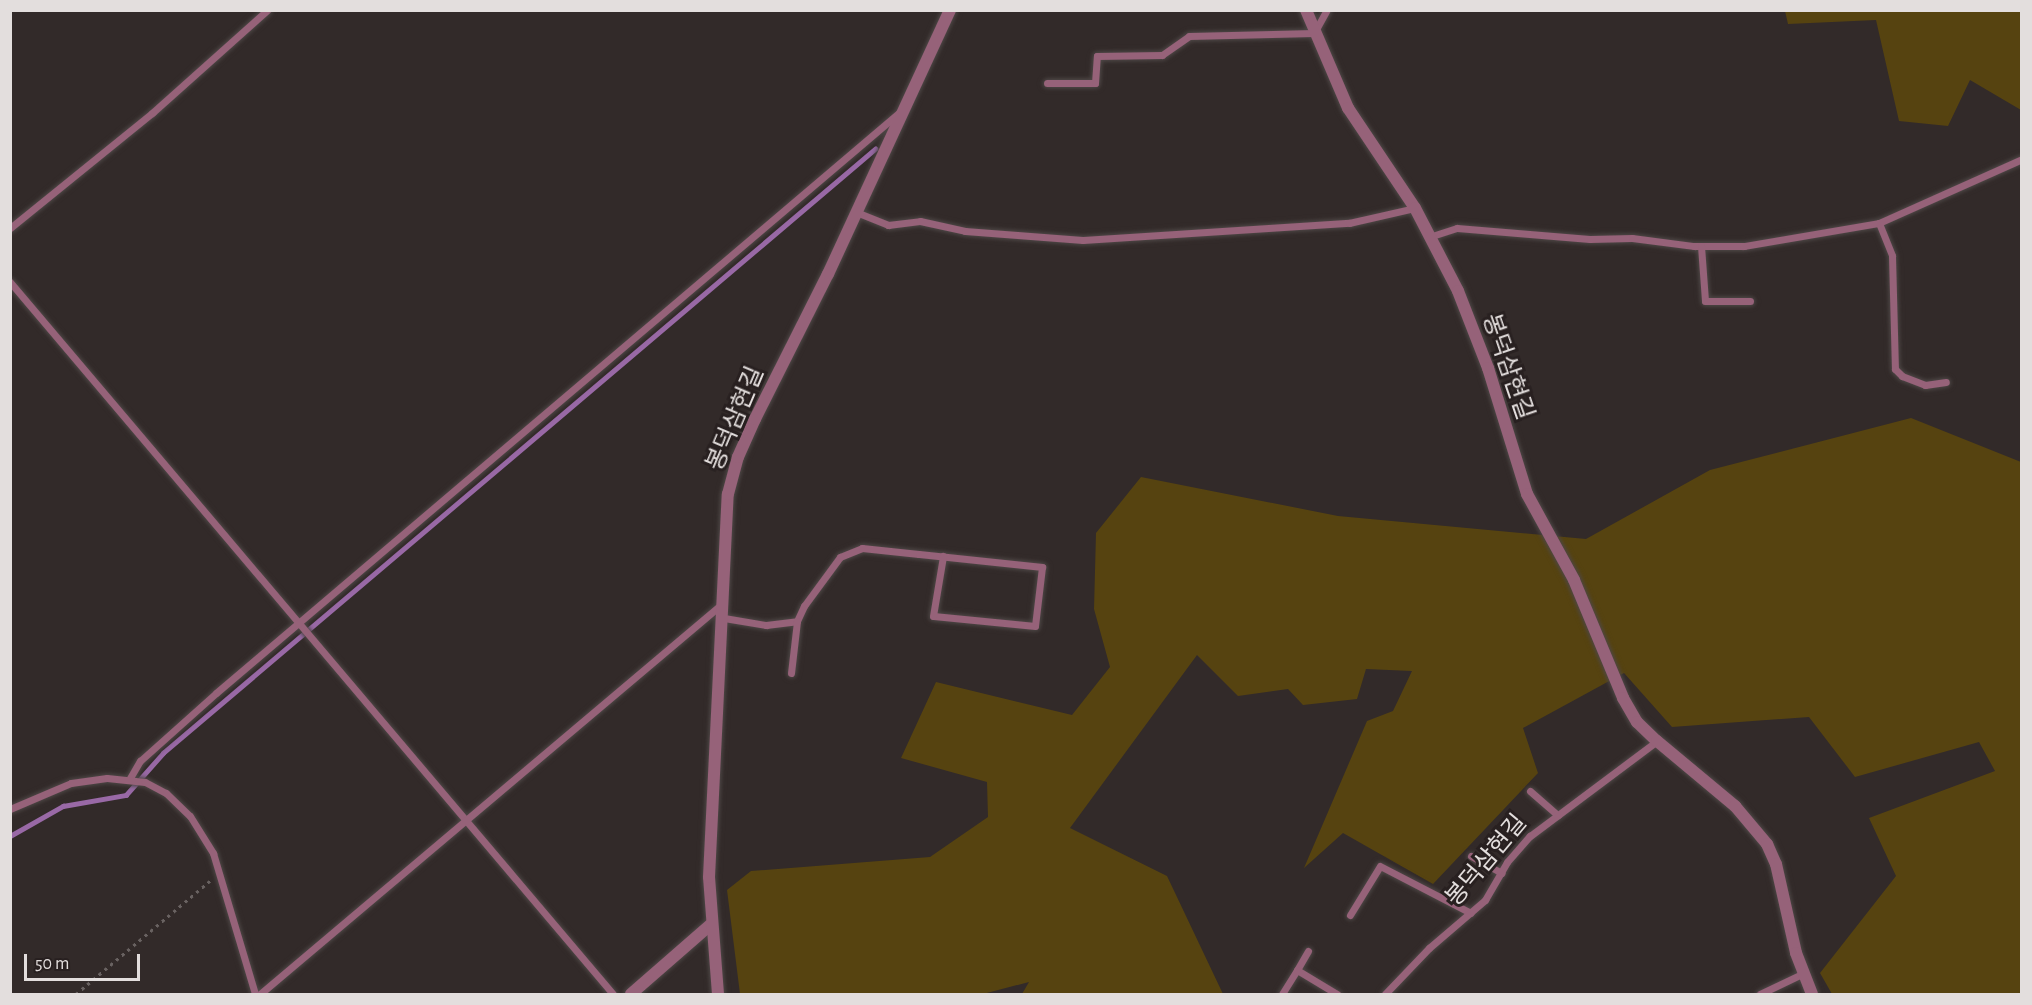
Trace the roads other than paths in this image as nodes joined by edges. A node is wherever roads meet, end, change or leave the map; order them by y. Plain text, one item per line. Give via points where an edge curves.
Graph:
1 (267, 10) edge
2 (950, 10) edge
3 (1306, 10) edge
4 (1327, 10) edge
5 (1314, 33) junction
6 (1047, 83) dead end
7 (905, 108) junction
8 (2022, 159) edge
9 (1415, 207) junction
10 (856, 212) junction
11 (1879, 223) junction
12 (10, 228) edge
13 (1432, 236) junction
14 (1701, 246) junction
15 (10, 282) edge
16 (1750, 301) dead end
17 (1946, 382) dead end
18 (943, 556) junction
19 (725, 601) junction
20 (724, 618) junction
21 (797, 621) junction
22 (301, 622) junction
23 (791, 673) dead end
24 (1657, 741) junction
25 (130, 778) junction
26 (1530, 791) dead end
27 (10, 809) edge
28 (1558, 815) junction
29 (467, 820) junction
30 (1471, 856) dead end
31 (1502, 873) junction
32 (1471, 913) junction
33 (1350, 915) dead end
34 (710, 921) junction
35 (1308, 951) dead end
36 (1297, 970) junction
37 (1804, 973) junction
38 (255, 994) edge
39 (260, 994) edge
40 (613, 994) edge
41 (631, 994) edge
42 (718, 994) edge
43 (1282, 994) edge
44 (1337, 994) edge
45 (1385, 994) edge
46 (1760, 994) edge
47 (1812, 994) edge

1 - 12 lane via 143,120
2 - 7 street, 봉덕삼현길
3 - 5 street, 봉덕삼현길
4 - 5 lane
5 - 6 lane via 1190,36 1162,55 1097,56 1095,83
5 - 9 street, 봉덕삼현길 via 1348,108
7 - 10 street, 봉덕삼현길
7 - 22 lane
8 - 11 lane
9 - 10 lane via 1349,223 1083,240 965,231 920,221 888,225
9 - 13 street, 봉덕삼현길
10 - 19 street, 봉덕삼현길 via 738,457 728,494
11 - 14 lane via 1744,246
11 - 17 lane via 1892,256 1895,369 1925,385
13 - 14 lane via 1457,228
13 - 24 street, 봉덕삼현길 via 1488,368 1527,494 1570,569 1623,698 1637,722
14 - 16 lane via 1705,301
15 - 22 lane
18 - 18 lane via 1042,567 1035,626 933,616
18 - 21 lane via 862,548 840,557
19 - 20 street, 봉덕삼현길
19 - 29 lane
20 - 21 lane via 766,625
20 - 34 street, 봉덕삼현길
21 - 23 lane
22 - 25 lane via 140,761
22 - 29 lane
24 - 28 lane, 봉덕삼현길
24 - 37 street, 봉덕삼현길 via 1735,806 1767,844 1776,864
25 - 27 lane via 71,783
25 - 38 lane via 166,793 205,835
26 - 28 lane
28 - 31 lane, 봉덕삼현길 via 1530,836
29 - 39 lane
29 - 40 lane
30 - 31 lane
31 - 32 lane, 봉덕삼현길 via 1485,900
32 - 33 lane via 1380,866
32 - 45 lane, 봉덕삼현길 via 1429,948
34 - 41 street
34 - 42 street, 봉덕삼현길
35 - 36 lane
36 - 43 lane
36 - 44 lane
37 - 46 lane
37 - 47 street, 봉덕삼현길

